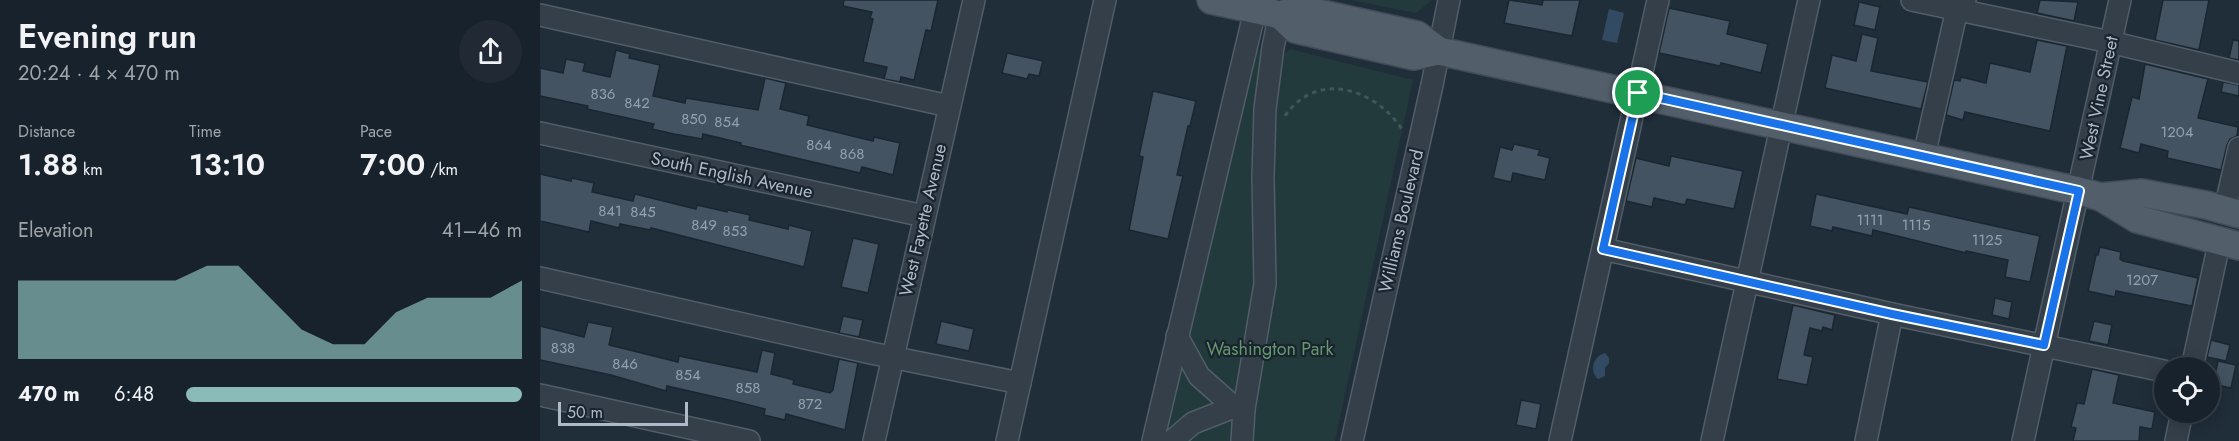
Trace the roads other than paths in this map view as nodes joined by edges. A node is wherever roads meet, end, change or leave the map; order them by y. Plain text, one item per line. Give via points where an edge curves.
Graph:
1 (974, 0) edge
2 (1105, 0) edge
3 (1211, 0) edge
4 (1449, 0) edge
5 (1658, 0) edge
6 (1809, 0) edge
7 (1912, 0) edge
8 (2120, 0) edge
9 (1961, 5) edge
10 (1272, 8) edge
11 (540, 15) edge
12 (2110, 42) junction
13 (1439, 51) junction
14 (2239, 73) edge
15 (1638, 93) junction
16 (949, 106) junction
17 (1781, 126) junction
18 (540, 133) edge
19 (2239, 148) edge
20 (1924, 156) junction
21 (2090, 194) junction
22 (2232, 212) edge
23 (924, 216) junction
24 (2229, 243) edge
25 (1603, 249) junction
26 (540, 278) edge
27 (1748, 280) junction
28 (1892, 314) junction
29 (1177, 336) junction
30 (2044, 345) junction
31 (892, 357) junction
32 (2195, 357) edge
33 (2154, 369) edge
34 (1020, 383) junction
35 (540, 395) edge
36 (1239, 408) junction
37 (2180, 423) edge
38 (749, 441) edge
39 (874, 441) edge
40 (1008, 441) edge
41 (1152, 441) edge
42 (1172, 441) edge
43 (1242, 441) edge
44 (1352, 441) edge
45 (1560, 441) edge
46 (1712, 441) edge
47 (1866, 441) edge
48 (2023, 441) edge
49 (2176, 441) edge

1 - 16 street, West Fayette Avenue
2 - 34 street
3 - 10 main road
4 - 13 street, Williams Boulevard
5 - 15 street
6 - 17 street
7 - 9 street
8 - 12 street, West Vine Street
9 - 12 street
9 - 20 street
10 - 13 main road via 1300,9 1417,35
10 - 29 street
10 - 36 street via 1273,47 1265,109 1263,177 1265,284
11 - 16 street
12 - 14 street
12 - 21 street, West Vine Street
13 - 15 main road
13 - 44 street, Williams Boulevard
15 - 17 main road
15 - 25 street
16 - 23 street, West Fayette Avenue
17 - 20 main road
17 - 27 street
18 - 23 street, South English Avenue
19 - 22 street
20 - 21 main road
21 - 22 main road via 2142,193
21 - 24 main road via 2137,219
21 - 30 street, West Vine Street
23 - 31 street, West Fayette Avenue
24 - 32 street
25 - 27 street
25 - 45 street
26 - 31 street
27 - 28 street
27 - 46 street
28 - 30 street
28 - 47 street
29 - 36 street via 1199,376
29 - 41 street
30 - 33 street
30 - 48 street, West Vine Street
31 - 34 street
31 - 39 street, West Fayette Avenue
34 - 40 street
35 - 38 street
36 - 42 street via 1193,423
36 - 43 street
37 - 49 street

